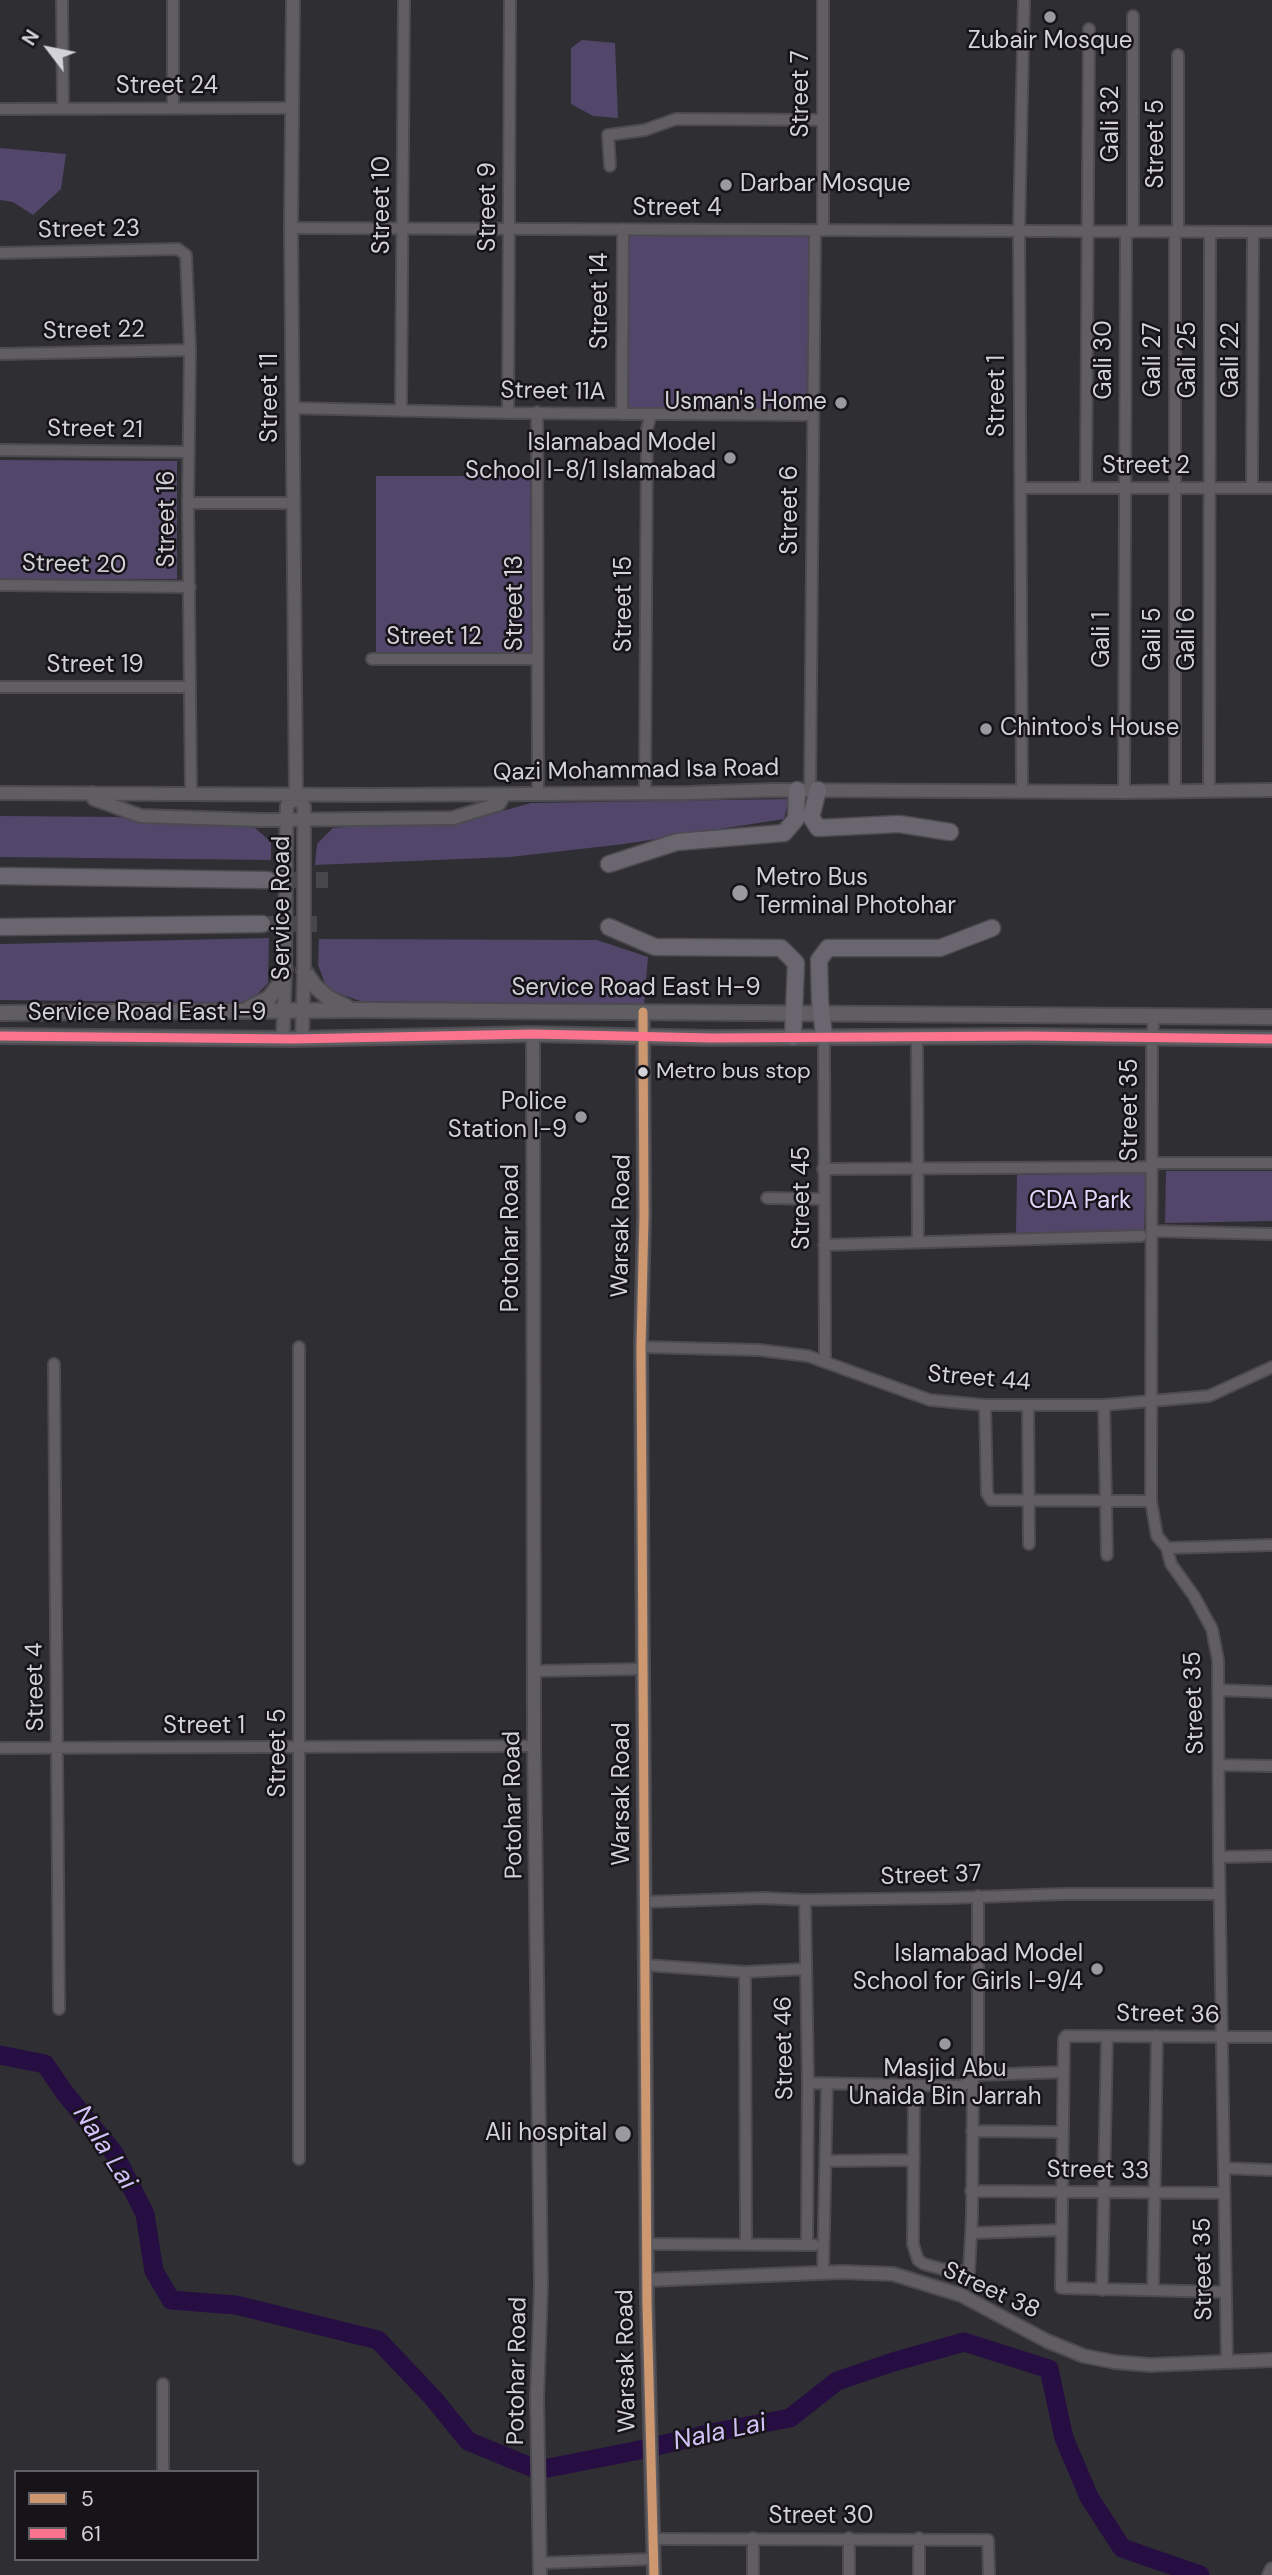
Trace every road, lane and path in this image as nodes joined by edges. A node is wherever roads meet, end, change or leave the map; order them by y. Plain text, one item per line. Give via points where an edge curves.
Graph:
1 (62, 0) edge
2 (173, 0) edge
3 (293, 0) edge
4 (404, 0) edge
5 (510, 0) edge
6 (823, 0) edge
7 (1024, 0) edge
8 (1133, 16) dead end
9 (1088, 29) dead end
10 (1178, 55) dead end
11 (63, 108) junction
12 (173, 108) junction
13 (291, 108) junction
14 (0, 109) edge
15 (823, 120) junction
16 (610, 166) dead end
17 (291, 228) junction
18 (404, 228) junction
19 (623, 229) junction
20 (510, 230) junction
21 (819, 230) junction
22 (1019, 232) junction
23 (1272, 232) edge
24 (1088, 233) junction
25 (1130, 233) junction
26 (1176, 233) junction
27 (1210, 233) junction
28 (1253, 233) junction
29 (178, 249) joint
30 (0, 253) edge
31 (190, 350) junction
32 (0, 354) edge
33 (292, 408) junction
34 (401, 411) junction
35 (537, 412) junction
36 (508, 413) junction
37 (622, 414) junction
38 (651, 414) junction
39 (813, 415) junction
40 (0, 450) edge
41 (189, 452) junction
42 (1020, 488) junction
43 (1086, 488) junction
44 (1125, 488) junction
45 (1175, 488) junction
46 (1209, 488) junction
47 (1252, 488) junction
48 (1272, 488) edge
49 (188, 503) junction
50 (292, 503) junction
51 (0, 585) edge
52 (190, 587) junction
53 (372, 659) dead end
54 (537, 659) junction
55 (0, 687) edge
56 (190, 687) junction
57 (809, 790) junction
58 (1175, 790) junction
59 (1272, 790) edge
60 (1209, 791) junction
61 (1022, 792) junction
62 (1124, 792) junction
63 (0, 793) edge
64 (93, 793) junction
65 (645, 793) junction
66 (191, 794) junction
67 (505, 794) junction
68 (538, 794) junction
69 (296, 797) junction
70 (304, 819) junction
71 (286, 820) junction
72 (950, 832) dead end
73 (609, 864) dead end
74 (0, 876) edge
75 (268, 880) tunnel mouth
76 (262, 924) tunnel mouth
77 (8, 927) edge
78 (609, 927) dead end
79 (992, 928) dead end
80 (0, 933) edge
81 (285, 969) junction
82 (304, 970) junction
83 (285, 1010) junction
84 (303, 1010) junction
85 (360, 1010) junction
86 (238, 1011) junction
87 (643, 1012) junction
88 (0, 1013) edge
89 (793, 1013) junction
90 (821, 1013) junction
91 (1029, 1013) junction
92 (1154, 1017) junction
93 (1272, 1017) edge
94 (533, 1034) junction
95 (0, 1036) edge
96 (824, 1036) junction
97 (1030, 1036) junction
98 (643, 1037) junction
99 (793, 1037) junction
100 (917, 1037) junction
101 (293, 1038) junction
102 (1152, 1038) junction
103 (1272, 1039) edge
104 (1272, 1164) edge
105 (1152, 1165) junction
106 (918, 1167) junction
107 (823, 1169) junction
108 (767, 1198) dead end
109 (824, 1199) junction
110 (1146, 1234) junction
111 (1272, 1234) edge
112 (918, 1241) junction
113 (824, 1245) junction
114 (299, 1347) dead end
115 (641, 1347) junction
116 (825, 1360) junction
117 (54, 1364) dead end
118 (1272, 1367) edge
119 (1152, 1403) junction
120 (985, 1405) junction
121 (1028, 1405) junction
122 (1104, 1405) junction
123 (1105, 1499) junction
124 (1030, 1500) junction
125 (1151, 1501) junction
126 (1029, 1544) dead end
127 (1272, 1545) edge
128 (1167, 1548) junction
129 (1107, 1555) dead end
130 (643, 1669) junction
131 (534, 1671) junction
132 (1219, 1690) junction
133 (1272, 1692) edge
134 (534, 1746) junction
135 (301, 1747) junction
136 (0, 1748) edge
137 (58, 1748) junction
138 (1219, 1765) junction
139 (1272, 1766) edge
140 (1272, 1856) edge
141 (1219, 1857) junction
142 (1219, 1894) junction
143 (978, 1896) junction
144 (805, 1900) junction
145 (645, 1902) junction
146 (645, 1965) junction
147 (804, 1969) junction
148 (745, 1972) junction
149 (59, 2009) dead end
150 (1107, 2036) junction
151 (1157, 2036) junction
152 (1222, 2037) junction
153 (1272, 2038) edge
154 (1063, 2072) junction
155 (976, 2076) junction
156 (808, 2083) junction
157 (827, 2084) junction
158 (915, 2085) junction
159 (972, 2131) junction
160 (1062, 2132) junction
161 (299, 2159) dead end
162 (914, 2160) junction
163 (826, 2161) junction
164 (1224, 2168) junction
165 (1272, 2170) edge
166 (971, 2190) junction
167 (1061, 2191) junction
168 (1104, 2192) junction
169 (1154, 2192) junction
170 (1224, 2193) junction
171 (1060, 2230) junction
172 (972, 2233) junction
173 (647, 2244) junction
174 (807, 2244) junction
175 (746, 2245) junction
176 (824, 2245) junction
177 (823, 2272) junction
178 (647, 2280) junction
179 (1102, 2290) junction
180 (1153, 2291) junction
181 (1225, 2292) junction
182 (1272, 2360) edge
183 (1227, 2362) junction
184 (163, 2384) dead end
185 (163, 2470) edge
186 (753, 2538) junction
187 (849, 2538) junction
188 (919, 2538) junction
189 (653, 2539) junction
190 (654, 2559) junction
191 (540, 2569) edge
192 (1272, 2569) edge
193 (654, 2575) edge
194 (753, 2575) edge
195 (849, 2575) edge
196 (919, 2575) edge
197 (989, 2575) edge
198 (1269, 2575) edge

1 - 11 street
2 - 12 street
3 - 13 street, Street 11
4 - 18 street, Street 10
5 - 20 street, Street 9
6 - 15 street, Street 7
7 - 22 street, Street 1
8 - 25 street, Gali 32
9 - 24 street
10 - 26 street, Street 5
11 - 12 street, Street 24
11 - 14 street, Street 24
12 - 13 street, Street 24
13 - 17 street, Street 11
15 - 16 street via 676,118 645,130 608,135
15 - 21 street, Street 7
17 - 18 street, Street 4
17 - 33 street, Street 11
18 - 20 street, Street 4
18 - 34 street, Street 10
19 - 20 street, Street 4
19 - 21 street, Street 4
19 - 37 street, Street 14
20 - 36 street, Street 9
21 - 22 street, Street 4
21 - 39 street, Street 6
22 - 24 street, Street 4
22 - 42 street, Street 1
23 - 28 street, Street 4
24 - 25 street, Street 4
24 - 43 street
25 - 26 street, Street 4
25 - 44 street, Gali 30
26 - 27 street, Street 4
26 - 45 street, Gali 27
27 - 28 street, Street 4
27 - 46 street, Gali 25
28 - 47 street, Gali 22
29 - 30 street, Street 23
29 - 31 street, Street 16 via 186,255
31 - 32 street, Street 22
31 - 41 street, Street 16
33 - 34 street, Street 11A
33 - 50 street, Street 11
34 - 36 street, Street 11A
35 - 36 street, Street 11A
35 - 37 street, Street 11A
35 - 54 street, Street 13
37 - 38 street, Street 11A
38 - 39 street, Street 11A
38 - 65 street, Street 15 via 645,525
39 - 57 street, Street 6
40 - 41 street, Street 21
41 - 49 street, Street 16
42 - 43 street, Street 2
42 - 61 street, Street 1
43 - 44 street, Street 2
44 - 45 street, Street 2
44 - 62 street, Gali 1
45 - 46 street, Street 2
45 - 58 street, Gali 5
46 - 47 street, Street 2
46 - 60 street, Gali 6
47 - 48 street, Street 2
49 - 50 street
49 - 52 street, Street 16
50 - 69 street, Street 11
51 - 52 street, Street 20
52 - 56 street, Street 16
53 - 54 street, Street 12
54 - 68 street, Street 13
55 - 56 street, Street 19
56 - 66 street, Street 16
57 - 61 street, Qazi Mohammad Isa Road
57 - 65 street, Qazi Mohammad Isa Road
57 - 72 main road via 811,817 818,828 899,824
57 - 73 main road via 784,833 677,842
58 - 60 street, Qazi Mohammad Isa Road
58 - 62 street, Qazi Mohammad Isa Road
59 - 60 street, Qazi Mohammad Isa Road
61 - 62 street, Qazi Mohammad Isa Road
63 - 64 street, Qazi Mohammad Isa Road
64 - 66 street, Qazi Mohammad Isa Road
64 - 71 street, Service Road via 94,800 141,817
65 - 68 street, Qazi Mohammad Isa Road
66 - 69 street, Qazi Mohammad Isa Road
67 - 68 street, Qazi Mohammad Isa Road
67 - 69 street, Qazi Mohammad Isa Road
67 - 70 street, Service Road via 499,804 453,818
69 - 70 street, Service Road via 304,806
69 - 71 street, Service Road via 287,805
70 - 71 street, Service Road
70 - 82 street, Service Road, bridge
71 - 81 street, Service Road, bridge
74 - 75 main road
76 - 77 main road
77 - 80 main road
78 - 89 main road via 655,947 781,948 796,963
79 - 90 main road via 940,948 828,948 819,960
81 - 83 street, Service Road
81 - 86 main road via 269,998
82 - 84 street, Service Road
82 - 85 main road via 327,998
83 - 84 main road, Service Road East H-9
83 - 86 main road, Service Road East H-9
83 - 101 street, Service Road
84 - 85 main road, Service Road East H-9
84 - 101 street, Service Road
85 - 87 main road, Service Road East H-9
86 - 88 main road, Service Road East H-9
87 - 89 main road, Service Road East H-9
87 - 98 street, Warsak Road
89 - 90 main road, Service Road East H-9
89 - 99 main road
90 - 91 main road, Service Road East H-9
90 - 96 main road
91 - 92 main road, Service Road East H-9
91 - 97 main road
92 - 93 main road, Service Road East H-9
92 - 102 street, Street 35
94 - 98 main road, Service Road East H-9
94 - 101 main road, Service Road East H-9
94 - 131 street, Potohar Road
95 - 101 main road, Service Road East I-9
96 - 99 main road, Service Road East H-9
96 - 100 main road, Service Road East H-9
96 - 107 street, Street 45
97 - 100 main road, Service Road East H-9
97 - 102 main road, Service Road East H-9
98 - 99 main road, Service Road East H-9
98 - 115 street, Warsak Road
100 - 106 street
102 - 103 main road, Service Road East H-9
102 - 105 street, Street 35
104 - 105 street
105 - 106 street
105 - 110 street, Street 35
106 - 107 street
106 - 112 street
107 - 109 street, Street 45
108 - 109 street
109 - 113 street, Street 45
110 - 111 street
110 - 112 street
110 - 119 street, Street 35
112 - 113 street
113 - 116 street, Street 45
114 - 135 street, Street 5
115 - 116 street, Street 44 via 759,1350
115 - 130 street, Warsak Road
116 - 120 street, Street 44 via 930,1400
117 - 137 street, Street 4
118 - 119 street, Street 44 via 1209,1396
119 - 122 street, Street 44
119 - 125 street, Street 35
120 - 121 street, Street 44
120 - 124 street via 989,1497 995,1502
121 - 122 street, Street 44
121 - 124 street
122 - 123 street
123 - 124 street
123 - 125 street
123 - 129 street
124 - 126 street
125 - 128 street, Street 35 via 1157,1536
127 - 128 street
128 - 132 street, Street 35 via 1171,1564 1212,1629
130 - 131 street
130 - 145 street, Warsak Road
131 - 134 street, Potohar Road
132 - 133 street
132 - 138 street, Street 35
134 - 135 street, Street 1
134 - 191 street, Potohar Road
135 - 137 street, Street 1
135 - 161 street, Street 5
136 - 137 street, Street 1
137 - 149 street, Street 4
138 - 139 street
138 - 141 street, Street 35
140 - 141 street
141 - 142 street, Street 35
142 - 143 street, Street 37
142 - 152 street, Street 35
143 - 144 street, Street 37
143 - 155 street
144 - 145 street, Street 37
144 - 147 street
145 - 146 street, Warsak Road
146 - 148 street, Street 46
146 - 173 street, Warsak Road
147 - 148 street, Street 46
147 - 156 street, Street 46
148 - 175 street
150 - 151 street, Street 36
150 - 154 street, Street 36 via 1064,2036
150 - 168 street
151 - 152 street, Street 36
151 - 169 street
152 - 153 street, Street 36
152 - 164 street, Street 35
154 - 155 street
154 - 160 street
155 - 158 street via 962,2086
155 - 159 street
156 - 157 street
156 - 174 street, Street 46
157 - 158 street
157 - 163 street
158 - 162 street
159 - 160 street
159 - 166 street
160 - 167 street
162 - 163 street
162 - 172 street via 913,2244 918,2260 969,2272
163 - 176 street
164 - 165 street
164 - 170 street, Street 35
166 - 167 street, Street 33
166 - 172 street
167 - 168 street, Street 33
167 - 171 street
168 - 169 street, Street 33
168 - 179 street
169 - 170 street, Street 33
169 - 180 street
170 - 181 street, Street 35
171 - 172 street
171 - 179 street via 1061,2288
173 - 175 street
173 - 178 street, Warsak Road
174 - 175 street
174 - 176 street
176 - 177 street
177 - 178 street, Street 38
177 - 183 street, Street 38 via 893,2274 961,2295 1047,2341 1094,2358 1150,2365
178 - 189 street, Warsak Road
179 - 180 street
180 - 181 street
181 - 183 street, Street 35
182 - 183 street, Street 38
184 - 185 street
186 - 187 street, Street 30
186 - 189 street, Street 30
186 - 194 street
187 - 188 street, Street 30
187 - 195 street
188 - 196 street
188 - 197 street, Street 30 via 988,2540
189 - 190 street, Warsak Road
190 - 191 street
190 - 193 street, Warsak Road
192 - 198 street

